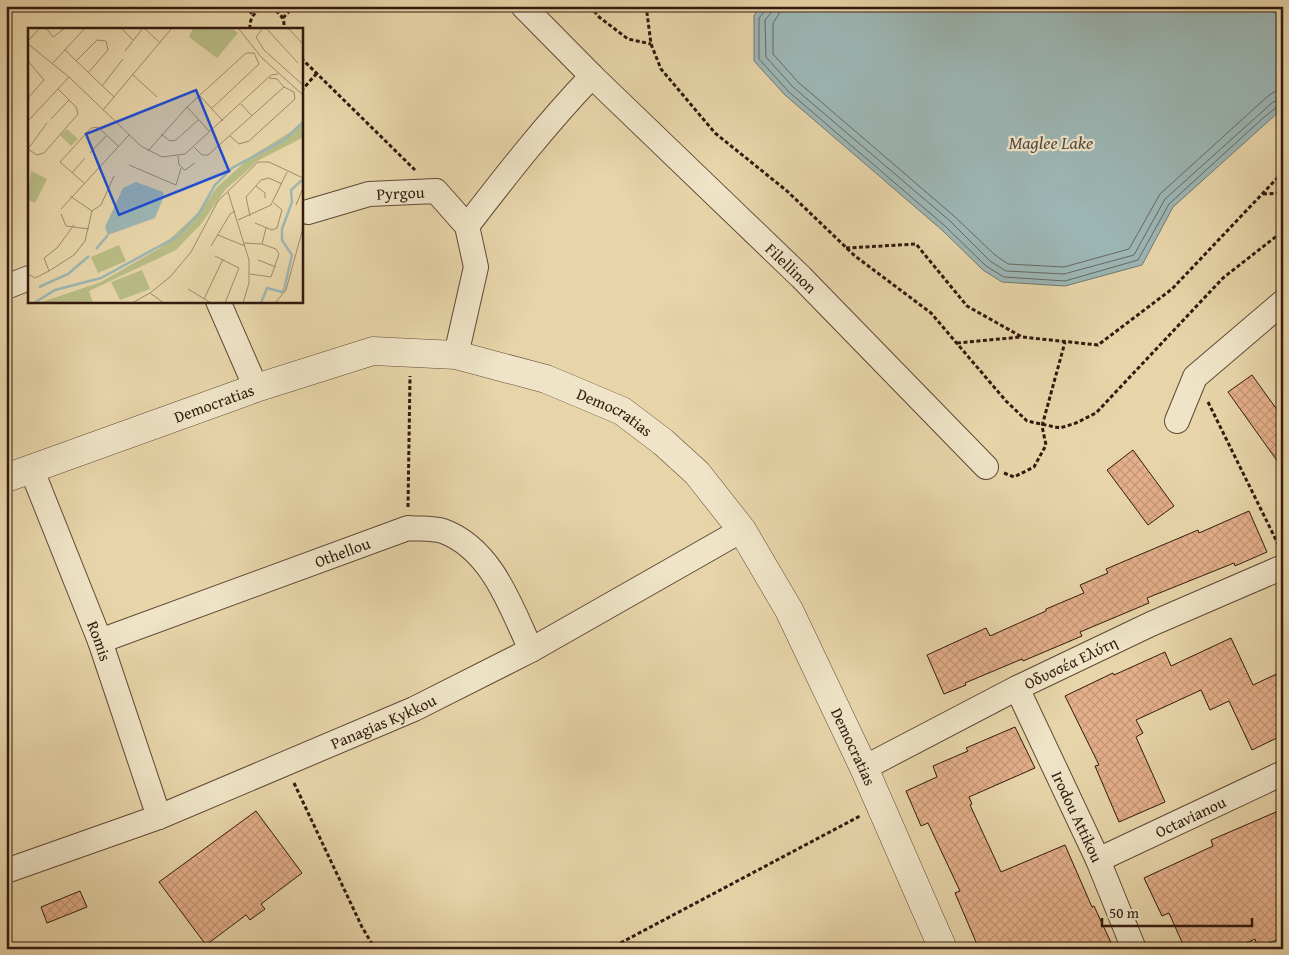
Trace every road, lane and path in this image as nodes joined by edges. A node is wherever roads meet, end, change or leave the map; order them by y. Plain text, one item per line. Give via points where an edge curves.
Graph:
1 (245, 6) edge
2 (294, 6) edge
3 (523, 6) edge
4 (590, 6) edge
5 (650, 6) edge
6 (253, 15) junction
7 (283, 18) junction
8 (250, 28) edge
9 (284, 28) edge
10 (651, 44) junction
11 (302, 59) edge
12 (317, 73) junction
13 (592, 76) junction
14 (302, 91) edge
15 (1283, 172) edge
16 (436, 191) junction
17 (1283, 193) edge
18 (1262, 194) junction
19 (308, 212) dead end
20 (467, 226) junction
21 (1283, 231) edge
22 (846, 248) junction
23 (28, 278) edge
24 (6, 287) edge
25 (218, 302) edge
26 (1283, 302) edge
27 (1022, 337) junction
28 (1065, 342) junction
29 (956, 343) junction
30 (410, 353) junction
31 (456, 355) junction
32 (1195, 377) junction
33 (256, 388) junction
34 (1177, 421) dead end
35 (1042, 426) junction
36 (986, 468) joint
37 (18, 473) edge
38 (408, 528) junction
39 (742, 530) junction
40 (1283, 554) edge
41 (1283, 567) edge
42 (100, 640) junction
43 (531, 650) junction
44 (1017, 688) junction
45 (285, 765) junction
46 (864, 768) junction
47 (1283, 773) edge
48 (880, 805) junction
49 (159, 817) junction
50 (1098, 860) junction
51 (6, 871) edge
52 (375, 949) edge
53 (609, 949) edge
54 (943, 949) edge
55 (1134, 949) edge

1 - 6 path
2 - 7 path
3 - 13 street, Filellinon
4 - 10 path via 628,39
5 - 10 path via 647,13
6 - 7 path via 265,8 272,9
6 - 8 path
7 - 9 path
10 - 22 path via 661,69 715,133 787,191
11 - 12 path
12 - 14 path
12 - 16 path
13 - 20 street via 564,104
13 - 36 street, Filellinon via 801,277
15 - 18 path
16 - 19 street, Pyrgou via 369,194
16 - 20 street, Pyrgou
17 - 18 path
18 - 28 path via 1172,289 1098,345
20 - 31 street, Pyrgou via 476,267
21 - 35 path via 1224,278 1096,413 1060,428
22 - 27 path via 916,244 967,306
22 - 29 path via 931,313
23 - 24 street
25 - 33 street
26 - 32 street
27 - 28 path
27 - 29 path
28 - 35 path
29 - 35 path via 1006,401 1027,421
30 - 31 street, Democratias
30 - 33 street, Democratias via 373,351
30 - 38 path
31 - 39 street, Democratias via 546,379 622,412 663,442 697,473
32 - 34 street
32 - 40 path
33 - 37 street, Democratias
35 - 36 path via 1046,445 1034,467 1014,476
37 - 42 street, Romis
38 - 42 street, Othellou
38 - 43 street, Othellou via 442,531 473,548 502,585
39 - 43 street, Panagias Kykkou
39 - 46 street, Democratias via 789,610
41 - 44 street, Οδυσσέα Ελύτη via 1151,624
42 - 49 street, Romis
43 - 45 street, Panagias Kykkou via 414,709
44 - 46 street, Οδυσσέα Ελύτη
44 - 50 street, Irodou Attikou
45 - 49 street, Panagias Kykkou
45 - 52 path
46 - 48 street, Democratias
47 - 50 street, Octavianou
48 - 53 path
48 - 54 street, Democratias
49 - 51 street, Panagias Kykkou
50 - 55 street, Irodou Attikou

